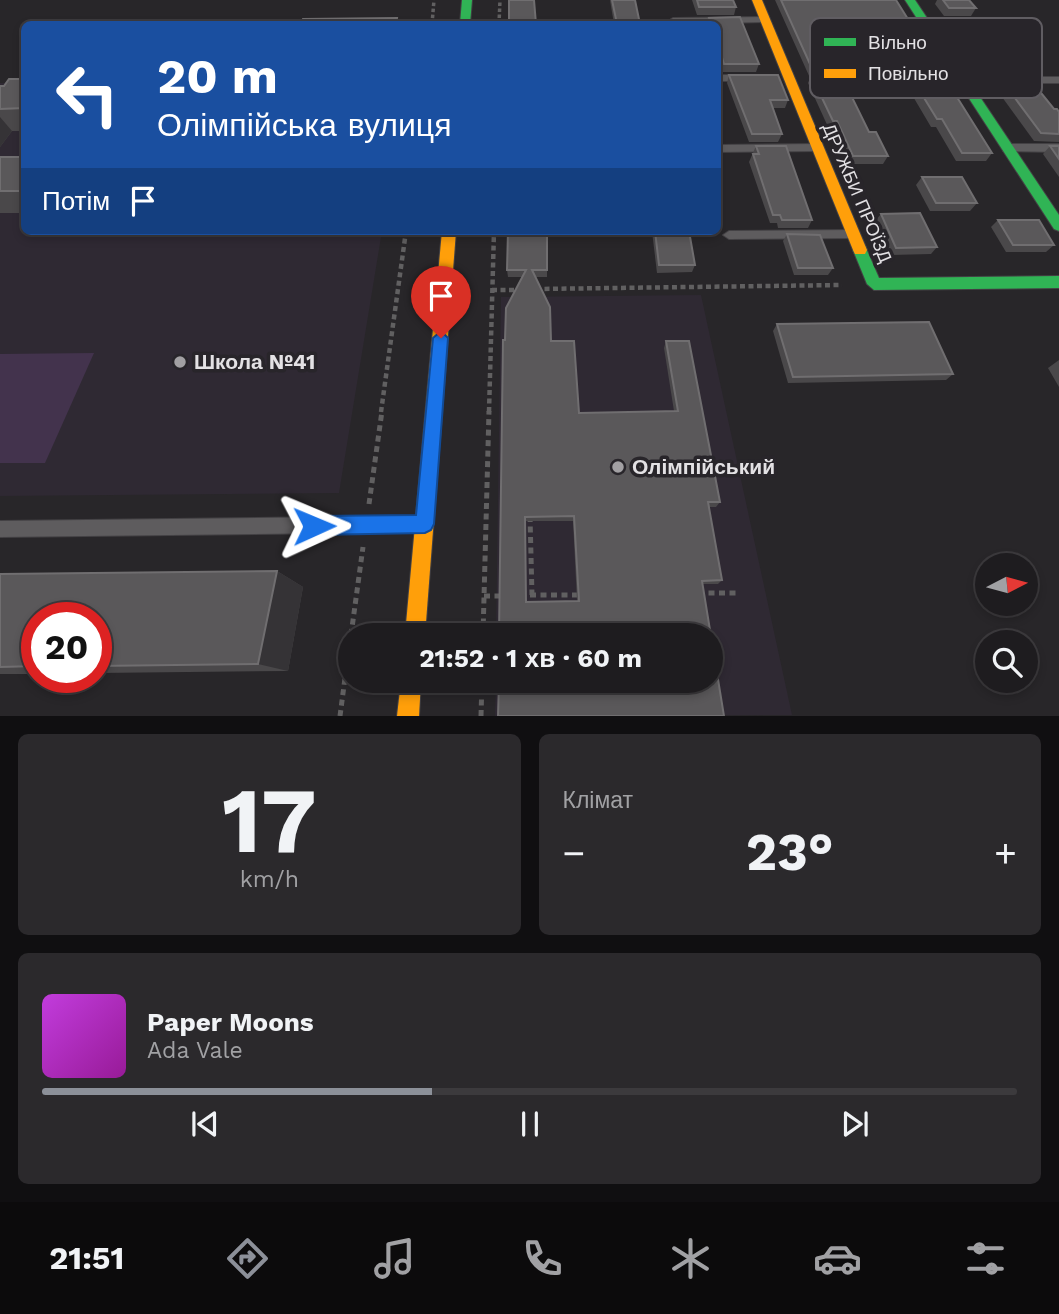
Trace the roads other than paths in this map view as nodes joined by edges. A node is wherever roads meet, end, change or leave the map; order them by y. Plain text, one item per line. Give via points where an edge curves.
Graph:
1 (467, 0) edge
2 (757, 0) edge
3 (910, 0) edge
4 (922, 18) edge
5 (765, 20) junction
6 (465, 21) edge
7 (673, 21) dead end
8 (721, 78) edge
9 (765, 78) edge
10 (975, 98) edge
11 (818, 148) junction
12 (1007, 148) junction
13 (1059, 148) edge
14 (721, 149) edge
15 (1059, 226) edge
16 (854, 234) junction
17 (449, 235) edge
18 (729, 236) dead end
19 (1059, 282) edge
20 (425, 524) junction
21 (0, 528) edge
22 (416, 623) edge
23 (410, 693) edge
24 (408, 716) edge

1 - 6 street
2 - 5 street, ДРУЖБИ ПРОЇЗД
3 - 4 street
5 - 7 lane
5 - 11 street, ДРУЖБИ ПРОЇЗД via 783,78
8 - 9 lane
10 - 12 street
11 - 14 lane
11 - 16 street, ДРУЖБИ ПРОЇЗД
12 - 13 lane
12 - 15 street
16 - 18 lane
16 - 19 street, ДРУЖБИ ПРОЇЗД via 874,284
17 - 20 street
20 - 21 lane
20 - 22 street
23 - 24 street

